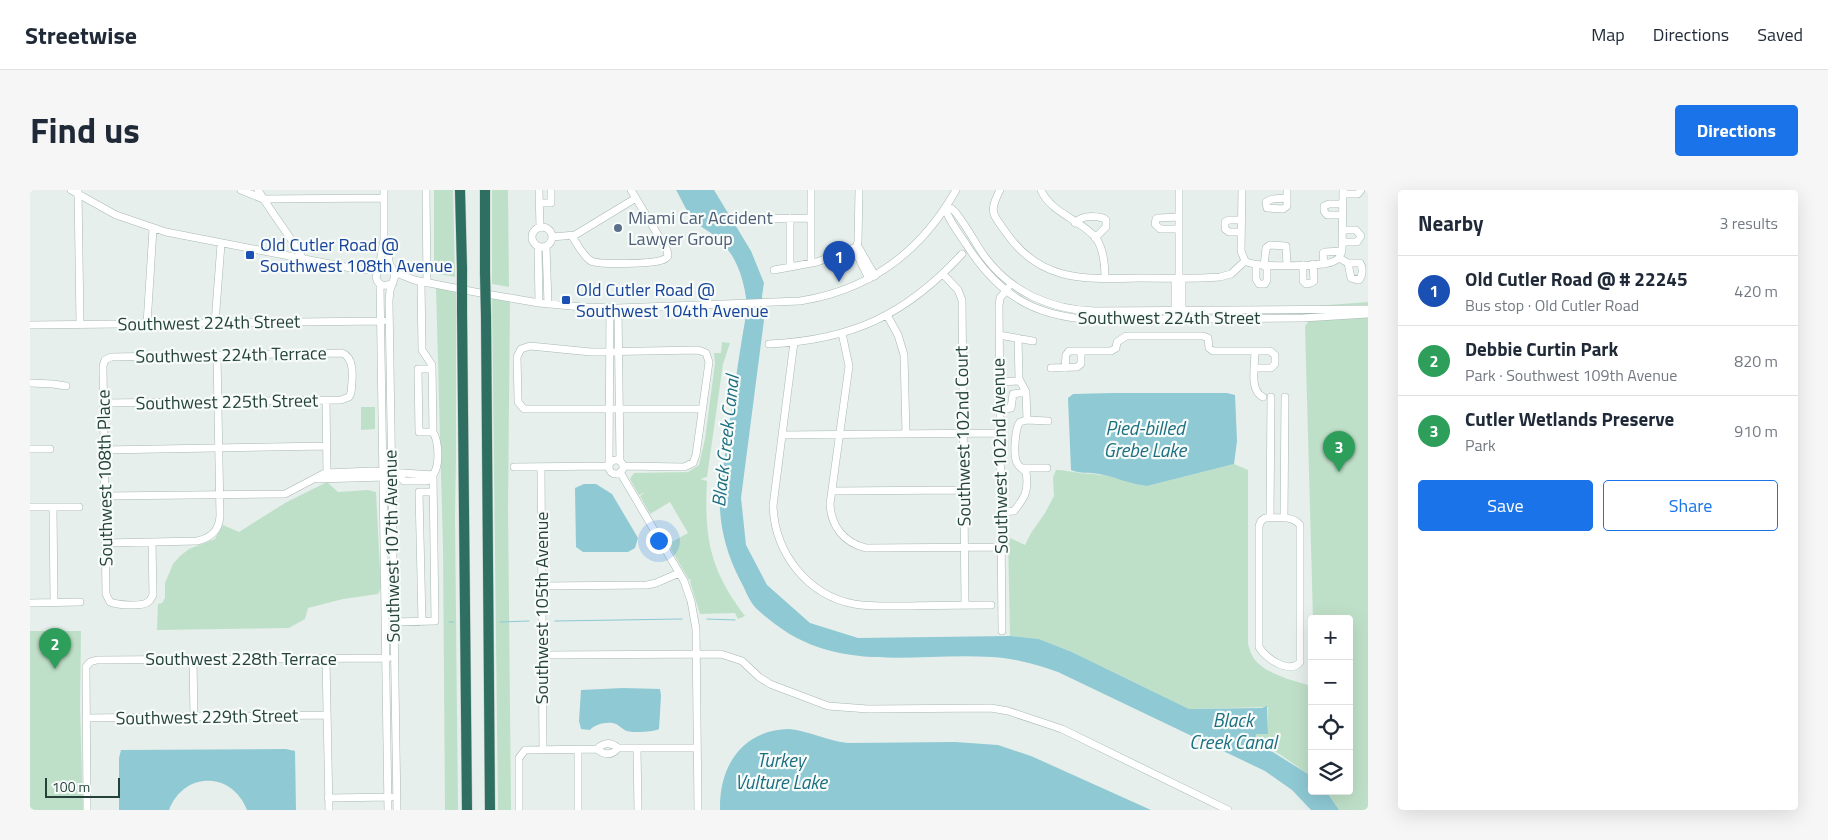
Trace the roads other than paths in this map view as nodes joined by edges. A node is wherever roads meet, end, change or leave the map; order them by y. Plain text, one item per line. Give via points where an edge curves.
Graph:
1 (241, 190) edge
2 (258, 190) edge
3 (426, 190) edge
4 (460, 190) edge
5 (485, 190) edge
6 (539, 190) edge
7 (551, 190) edge
8 (631, 190) edge
9 (811, 190) edge
10 (859, 190) edge
11 (956, 190) edge
12 (1000, 190) edge
13 (1041, 190) edge
14 (1179, 190) edge
15 (1242, 190) edge
16 (1287, 190) edge
17 (1361, 190) edge
18 (76, 191) edge
19 (1343, 192) edge
20 (384, 194) edge
21 (636, 198) junction
22 (1288, 198) dead end
23 (263, 199) junction
24 (539, 204) junction
25 (1343, 204) junction
26 (944, 208) junction
27 (1343, 215) junction
28 (1179, 217) junction
29 (790, 218) junction
30 (811, 218) junction
31 (739, 219) dead end
32 (1242, 220) junction
33 (1076, 223) junction
34 (540, 228) junction
35 (153, 229) junction
36 (1179, 229) junction
37 (1343, 230) junction
38 (1242, 232) junction
39 (572, 236) junction
40 (552, 237) junction
41 (1095, 238) junction
42 (384, 239) junction
43 (1342, 242) junction
44 (222, 244) junction
45 (542, 246) junction
46 (856, 247) junction
47 (962, 254) dead end
48 (1340, 255) junction
49 (303, 259) junction
50 (1245, 261) junction
51 (811, 263) junction
52 (1348, 263) dead end
53 (1314, 264) junction
54 (1324, 264) junction
55 (1256, 265) junction
56 (1266, 265) junction
57 (1287, 265) junction
58 (1302, 265) junction
59 (790, 266) junction
60 (356, 269) junction
61 (379, 269) junction
62 (393, 270) junction
63 (774, 270) dead end
64 (943, 274) junction
65 (538, 277) junction
66 (547, 277) junction
67 (872, 277) junction
68 (1179, 278) junction
69 (1105, 279) junction
70 (421, 281) junction
71 (378, 282) junction
72 (393, 282) junction
73 (1012, 284) junction
74 (1006, 291) junction
75 (539, 302) junction
76 (548, 304) junction
77 (610, 307) junction
78 (618, 308) junction
79 (1368, 309) edge
80 (1178, 310) junction
81 (1368, 314) edge
82 (887, 315) junction
83 (1179, 319) junction
84 (380, 321) junction
85 (389, 321) junction
86 (215, 323) junction
87 (80, 324) junction
88 (146, 324) junction
89 (30, 325) edge
90 (842, 333) junction
91 (999, 335) junction
92 (1018, 338) junction
93 (1033, 341) dead end
94 (794, 342) junction
95 (769, 344) dead end
96 (1081, 351) junction
97 (610, 352) junction
98 (619, 352) junction
99 (1255, 352) junction
100 (217, 355) junction
101 (112, 357) joint
102 (1051, 368) dead end
103 (1066, 368) junction
104 (1255, 368) junction
105 (432, 369) junction
106 (1016, 381) junction
107 (999, 382) junction
108 (30, 383) edge
109 (66, 386) dead end
110 (1026, 392) junction
111 (1016, 393) junction
112 (349, 397) joint
113 (1285, 397) dead end
114 (326, 400) junction
115 (218, 402) junction
116 (104, 403) junction
117 (610, 409) junction
118 (620, 409) junction
119 (702, 409) junction
120 (1000, 410) junction
121 (1027, 420) junction
122 (1048, 421) dead end
123 (433, 432) junction
124 (1000, 432) junction
125 (963, 433) junction
126 (782, 434) junction
127 (840, 434) junction
128 (906, 434) junction
129 (327, 446) junction
130 (219, 448) junction
131 (30, 449) edge
132 (50, 449) dead end
133 (104, 450) junction
134 (327, 458) junction
135 (609, 465) junction
136 (514, 467) dead end
137 (541, 467) junction
138 (621, 467) junction
139 (1023, 468) junction
140 (1047, 468) dead end
141 (347, 472) junction
142 (331, 474) junction
143 (387, 474) junction
144 (422, 475) junction
145 (431, 475) junction
146 (400, 477) junction
147 (964, 490) junction
148 (832, 491) junction
149 (433, 492) junction
150 (220, 494) junction
151 (105, 496) junction
152 (30, 507) edge
153 (53, 507) junction
154 (79, 507) dead end
155 (1001, 512) junction
156 (1270, 518) junction
157 (1284, 518) junction
158 (152, 542) junction
159 (106, 543) junction
160 (1001, 547) junction
161 (964, 548) junction
162 (420, 553) junction
163 (435, 553) junction
164 (679, 573) junction
165 (542, 586) junction
166 (54, 602) junction
167 (80, 602) dead end
168 (30, 603) edge
169 (965, 605) junction
170 (991, 605) dead end
171 (393, 622) junction
172 (422, 622) junction
173 (1002, 631) dead end
174 (696, 654) junction
175 (542, 655) junction
176 (326, 658) junction
177 (385, 658) junction
178 (394, 658) junction
179 (193, 659) junction
180 (327, 715) junction
181 (194, 716) junction
182 (86, 718) junction
183 (637, 748) junction
184 (697, 748) junction
185 (543, 749) junction
186 (578, 749) junction
187 (388, 797) junction
188 (397, 797) junction
189 (328, 798) junction
190 (87, 810) edge
191 (329, 810) edge
192 (388, 810) edge
193 (397, 810) edge
194 (467, 810) edge
195 (490, 810) edge
196 (519, 810) edge
197 (578, 810) edge
198 (638, 810) edge
199 (698, 810) edge
200 (1228, 810) edge

1 - 23 street
2 - 23 street
3 - 70 street
4 - 194 highway, bridge
5 - 195 highway, bridge
6 - 24 street
7 - 24 street via 551,203
8 - 21 street
9 - 30 street
10 - 46 street
11 - 26 street
12 - 69 street via 992,205 994,214 1024,253 1040,265 1063,275
13 - 33 street via 1053,207
14 - 28 street
15 - 32 street
16 - 22 street
17 - 19 street via 1358,194
18 - 35 street via 116,215
18 - 87 street
19 - 25 street
20 - 23 street
20 - 42 street
21 - 39 street
21 - 39 street via 666,250 668,256 664,260 593,261
23 - 49 street
24 - 34 street
25 - 27 street
25 - 27 street via 1324,206 1327,215
26 - 67 street via 910,250
26 - 73 street, Southwest 224th Street via 955,212 990,263
26 - 74 street, Southwest 224th Street via 978,264
27 - 37 street
28 - 36 street
28 - 36 street via 1160,217 1155,224 1160,229
29 - 30 street
29 - 31 street
29 - 59 street
30 - 51 street
32 - 38 street
32 - 38 street via 1225,222 1227,231
33 - 41 street
33 - 41 street via 1086,217 1106,220 1106,227
34 - 40 street via 548,230
34 - 45 street via 533,238
35 - 44 street
35 - 88 street
36 - 68 street
37 - 43 street
37 - 43 street via 1356,230 1361,236 1357,242
38 - 50 street
39 - 40 street
40 - 45 street via 550,243
41 - 69 street via 1103,256
42 - 61 street
42 - 62 street
43 - 48 street
44 - 49 street
44 - 86 street
45 - 65 street
45 - 66 street
46 - 51 street
46 - 67 street
47 - 64 street
48 - 52 street
48 - 54 street via 1331,263
48 - 54 street via 1323,253
49 - 60 street
50 - 55 street
50 - 68 street via 1225,277
51 - 59 street
53 - 54 street
53 - 58 street
53 - 58 street via 1314,281 1306,284
55 - 56 street
55 - 56 street via 1259,284 1266,282
56 - 57 street
56 - 57 street via 1266,248 1270,245 1286,246
57 - 58 street
59 - 63 street
60 - 61 street
60 - 71 street
61 - 62 street
61 - 71 street
62 - 70 street
62 - 72 street
64 - 82 street via 914,299
64 - 125 street, Southwest 102nd Court via 958,290 962,300
65 - 66 street
65 - 75 street
66 - 76 street
67 - 78 street via 847,289 800,301
68 - 69 street
68 - 80 street via 1175,283
70 - 72 street
70 - 75 street
70 - 105 street via 422,350
71 - 72 street via 385,286
71 - 84 street, Southwest 107th Avenue
72 - 85 street, Southwest 107th Avenue
73 - 74 street, Southwest 102nd Avenue
73 - 80 street, Southwest 224th Street via 1041,301 1073,309
74 - 83 street, Southwest 224th Street via 1035,308 1062,317 1089,320
74 - 91 street, Southwest 102nd Avenue via 999,302
75 - 76 street
76 - 77 street
77 - 78 street
77 - 97 street
78 - 98 street
79 - 80 street, Southwest 224th Street
80 - 83 street
81 - 83 street, Southwest 224th Street
82 - 90 street
82 - 128 street via 904,355
84 - 85 street, Southwest 224th Street
84 - 86 street, Southwest 224th Street
84 - 143 street, Southwest 107th Avenue
85 - 143 street, Southwest 107th Avenue
86 - 88 street, Southwest 224th Street
87 - 88 street, Southwest 224th Street
87 - 89 street, Southwest 224th Street
90 - 94 street
90 - 127 street via 850,363
91 - 92 street
91 - 107 street, Southwest 102nd Avenue
92 - 93 street
92 - 106 street
94 - 95 street
94 - 126 street
96 - 99 street via 1111,351 1126,336 1203,336 1208,338 1209,348 1213,351
96 - 103 street via 1081,364
96 - 103 street via 1069,351
97 - 98 street
97 - 117 street
97 - 117 street via 530,346 522,348 517,358 518,398 524,409
98 - 118 street
98 - 119 street via 698,350 707,355 709,362
99 - 104 street
99 - 104 street via 1275,355 1275,364 1270,368
100 - 101 street, Southwest 224th Terrace
100 - 112 street, Southwest 224th Terrace via 342,353 351,362 352,392
100 - 115 street
101 - 116 street, Southwest 108th Place via 103,365
102 - 103 street
104 - 156 street via 1255,389 1258,395 1267,397
105 - 123 street
105 - 123 street via 418,370 418,378 419,432
106 - 107 street
106 - 110 street
106 - 111 street
107 - 120 street, Southwest 102nd Avenue
108 - 109 street
110 - 111 street
110 - 121 street
111 - 120 street via 1010,408
112 - 114 street, Southwest 225th Street
113 - 157 street
114 - 115 street, Southwest 225th Street
114 - 129 street
115 - 116 street, Southwest 225th Street
115 - 130 street
116 - 133 street, Southwest 108th Place
117 - 118 street
117 - 135 street
118 - 119 street
118 - 138 street
119 - 138 street via 693,463 684,467
120 - 124 street, Southwest 102nd Avenue
121 - 122 street
121 - 139 street via 1018,423 1016,430 1016,460
123 - 145 street via 437,442 437,468
124 - 125 street
124 - 155 street, Southwest 102nd Avenue
125 - 128 street
125 - 147 street, Southwest 102nd Court
126 - 127 street
126 - 169 street via 773,506 775,526 782,548 810,583 832,597 854,604
127 - 128 street
127 - 148 street
129 - 130 street
129 - 134 street
130 - 133 street
130 - 150 street
131 - 132 street
133 - 151 street, Southwest 108th Place
134 - 141 street via 332,467
134 - 142 street
135 - 137 street
135 - 138 street via 614,460
135 - 138 street via 612,473
136 - 137 street
137 - 165 street, Southwest 105th Avenue
138 - 164 street
139 - 140 street
139 - 155 street via 1027,474 1027,492 1015,510
141 - 142 street
141 - 143 street
142 - 143 street
142 - 150 street via 285,494
143 - 144 street
143 - 146 street
143 - 171 street, Southwest 107th Avenue
143 - 177 street, Southwest 107th Avenue
144 - 145 street
144 - 146 street
145 - 146 street via 427,481 404,481
145 - 149 street
147 - 148 street
147 - 161 street, Southwest 102nd Court
148 - 161 street via 831,513 837,529 849,541 863,547
149 - 162 street via 419,492
149 - 163 street
150 - 151 street
150 - 158 street via 220,520 210,537 195,541
151 - 159 street, Southwest 108th Place
152 - 153 street
153 - 154 street
153 - 166 street
155 - 160 street, Southwest 102nd Avenue
156 - 157 street
156 - 157 street via 1260,521 1258,526 1259,646 1265,656 1292,668 1300,662 1300,525 1296,520
158 - 159 street
158 - 159 street, Southwest 108th Place via 152,595 142,605 110,602 106,594
160 - 161 street
160 - 173 street, Southwest 102nd Avenue
161 - 169 street, Southwest 102nd Court
162 - 163 street
162 - 172 street
163 - 172 street via 435,621
164 - 165 street via 647,585
164 - 174 street via 694,615
165 - 175 street, Southwest 105th Avenue
166 - 167 street
166 - 168 street
169 - 170 street
171 - 172 street
171 - 178 street, Southwest 107th Avenue
174 - 175 street
174 - 184 street
174 - 200 street via 737,658 770,684 832,707 996,708 1008,711 1062,729
175 - 185 street, Southwest 105th Avenue
176 - 177 street, Southwest 228th Terrace
176 - 179 street, Southwest 228th Terrace
176 - 180 street
177 - 178 street, Southwest 228th Terrace
177 - 187 street, Southwest 107th Avenue
178 - 188 street, Southwest 107th Avenue
179 - 181 street
179 - 182 street, Southwest 228th Terrace via 90,662 86,667
180 - 181 street, Southwest 229th Street
180 - 189 street
181 - 182 street, Southwest 229th Street
182 - 190 street
183 - 184 street
183 - 186 street via 618,748 607,744 597,749
183 - 198 street
184 - 199 street
185 - 186 street
185 - 196 street via 527,749 521,753 518,763
186 - 197 street
187 - 188 street
187 - 189 street
187 - 192 street, Southwest 107th Avenue
188 - 193 street, Southwest 107th Avenue
189 - 191 street

